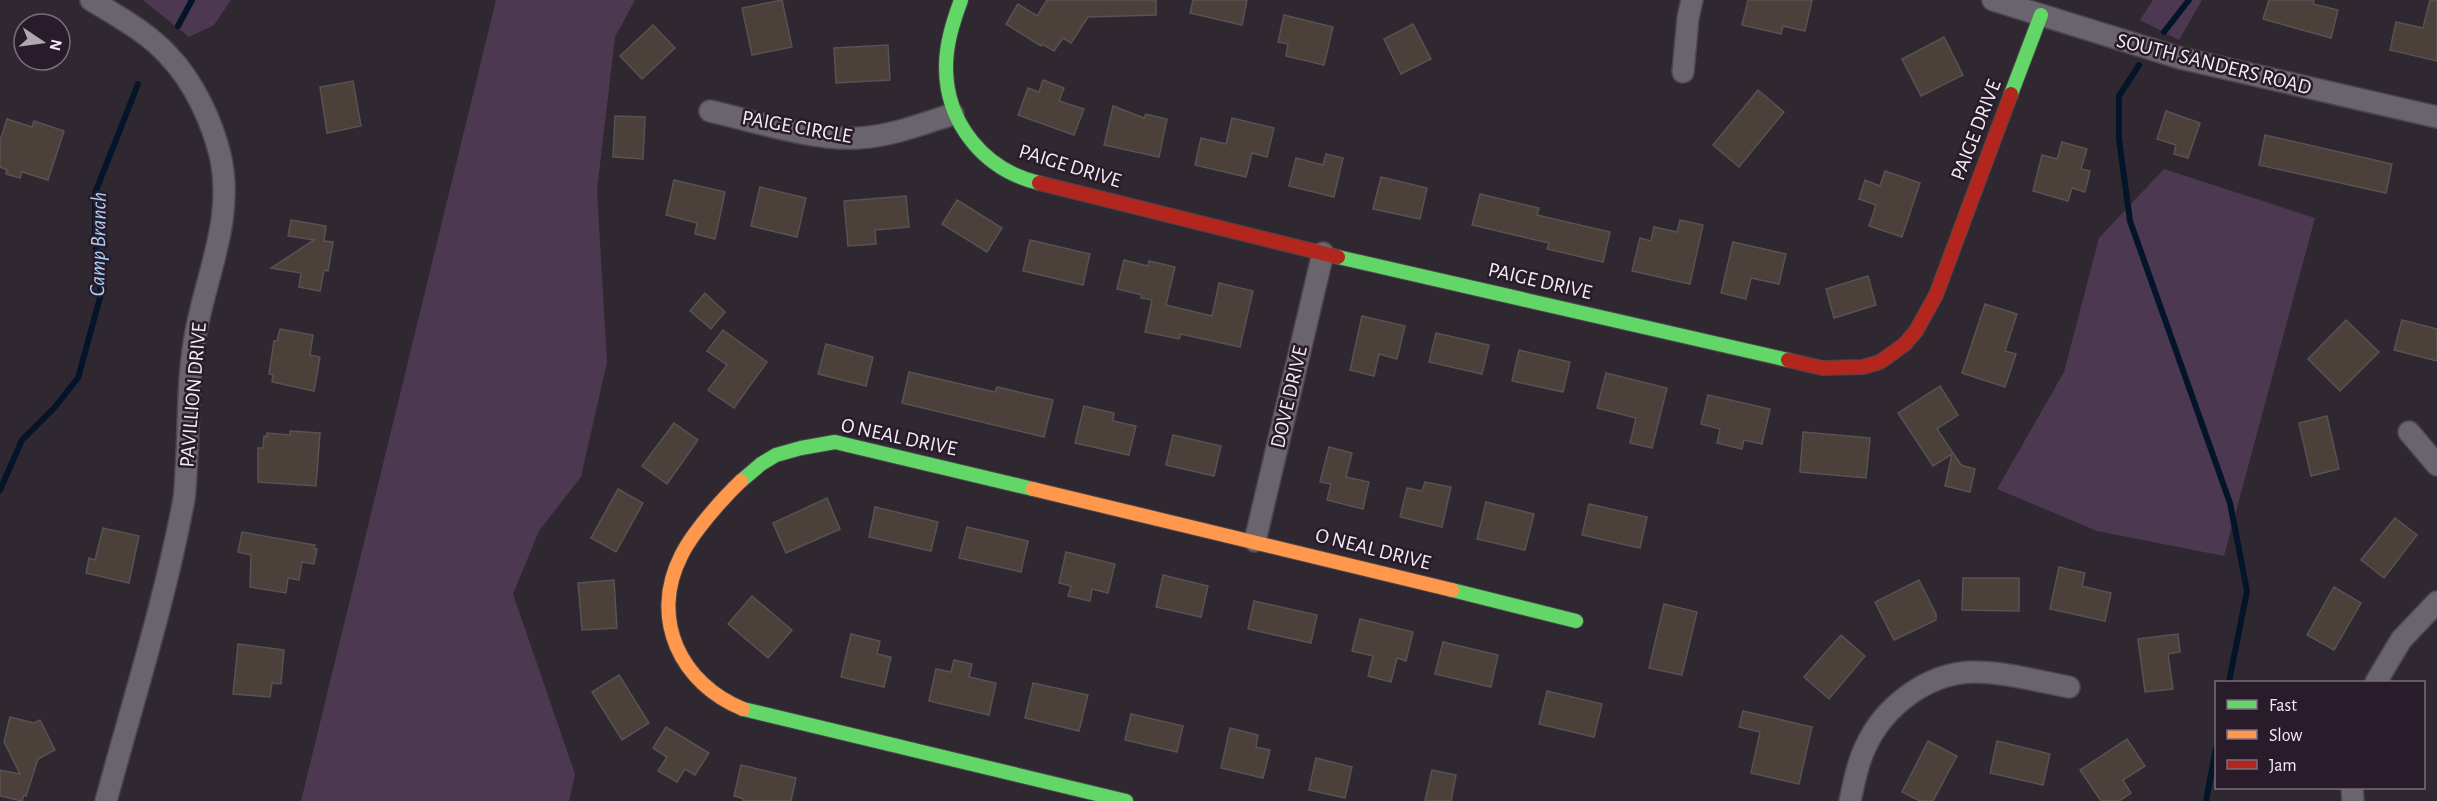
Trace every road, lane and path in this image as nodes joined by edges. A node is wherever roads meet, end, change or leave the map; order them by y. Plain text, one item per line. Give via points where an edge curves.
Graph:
1 (91, 0) edge
2 (961, 0) edge
3 (1692, 0) edge
4 (2002, 1) edge
5 (2041, 15) junction
6 (1683, 72) dead end
7 (710, 111) dead end
8 (952, 114) junction
9 (2437, 117) edge
10 (1323, 253) junction
11 (2409, 432) dead end
12 (2437, 465) edge
13 (1255, 541) junction
14 (2437, 602) edge
15 (1576, 621) dead end
16 (2377, 681) edge
17 (2069, 687) dead end
18 (106, 801) edge
19 (1126, 801) edge
20 (1850, 801) edge

1 - 18 street, PAVILLION DRIVE via 133,26 168,55 185,77 206,113 221,159 225,197 221,235 196,327 184,496 160,603
2 - 8 street, PAIGE DRIVE via 950,25 945,58
3 - 6 street
4 - 5 street, SOUTH SANDERS ROAD
5 - 9 street, SOUTH SANDERS ROAD via 2180,58
5 - 10 street, PAIGE DRIVE via 1922,325 1888,359 1864,368 1822,368
7 - 8 street, PAIGE CIRCLE via 803,132 857,138 902,131
8 - 10 street, PAIGE DRIVE via 973,144 993,162 1034,182
10 - 13 street, DOVE DRIVE
11 - 12 street
13 - 15 street, O NEAL DRIVE
13 - 19 street, O NEAL DRIVE via 835,442 796,448 751,471 677,562 668,606 676,648 697,678 720,699 746,710
14 - 16 street via 2401,640
17 - 20 street via 2004,674 1971,672 1932,682 1907,695 1877,726 1864,748

